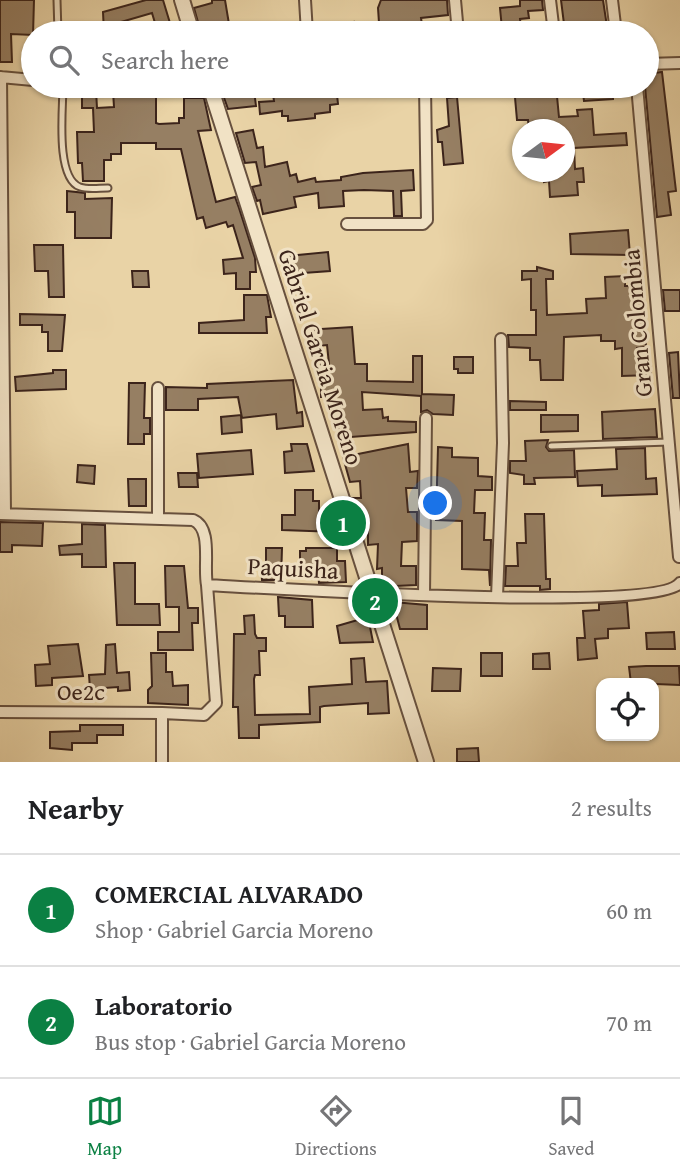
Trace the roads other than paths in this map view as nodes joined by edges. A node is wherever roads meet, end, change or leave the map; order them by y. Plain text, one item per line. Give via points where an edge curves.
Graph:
1 (57, 0) edge
2 (182, 0) edge
3 (305, 0) edge
4 (455, 0) edge
5 (550, 0) edge
6 (612, 0) edge
7 (58, 21) edge
8 (188, 21) edge
9 (306, 21) edge
10 (457, 21) edge
11 (553, 21) edge
12 (615, 21) edge
13 (680, 63) edge
14 (659, 64) edge
15 (0, 77) edge
16 (21, 79) edge
17 (63, 98) edge
18 (214, 98) edge
19 (425, 98) edge
20 (638, 98) edge
21 (108, 188) dead end
22 (347, 224) dead end
23 (502, 339) dead end
24 (158, 388) dead end
25 (426, 418) dead end
26 (669, 442) junction
27 (551, 446) dead end
28 (676, 478) edge
29 (3, 514) edge
30 (158, 517) junction
31 (680, 560) edge
32 (207, 585) junction
33 (680, 589) edge
34 (372, 593) junction
35 (424, 595) junction
36 (498, 597) junction
37 (0, 712) edge
38 (162, 713) junction
39 (162, 762) edge
40 (426, 762) edge

1 - 7 lane
2 - 8 street
3 - 9 street
4 - 10 street
5 - 11 street
6 - 12 street
13 - 14 street
15 - 16 street
15 - 29 street
17 - 21 lane via 62,152 70,180 79,187
18 - 34 street, Gabriel Garcia Moreno
19 - 22 street via 427,220 423,224
20 - 26 street, Gran Colombia
23 - 36 street
24 - 30 street
25 - 35 street
26 - 27 lane
26 - 28 street, Gran Colombia
28 - 31 street, Gran Colombia
29 - 30 street
30 - 32 street via 201,524
32 - 34 street, Paquisha
32 - 38 street, Oe2c via 216,702 204,715
33 - 36 street, Paquisha via 613,596
34 - 35 street, Paquisha
34 - 40 street, Gabriel Garcia Moreno
35 - 36 street, Paquisha
37 - 38 street, Oe2c
38 - 39 street

